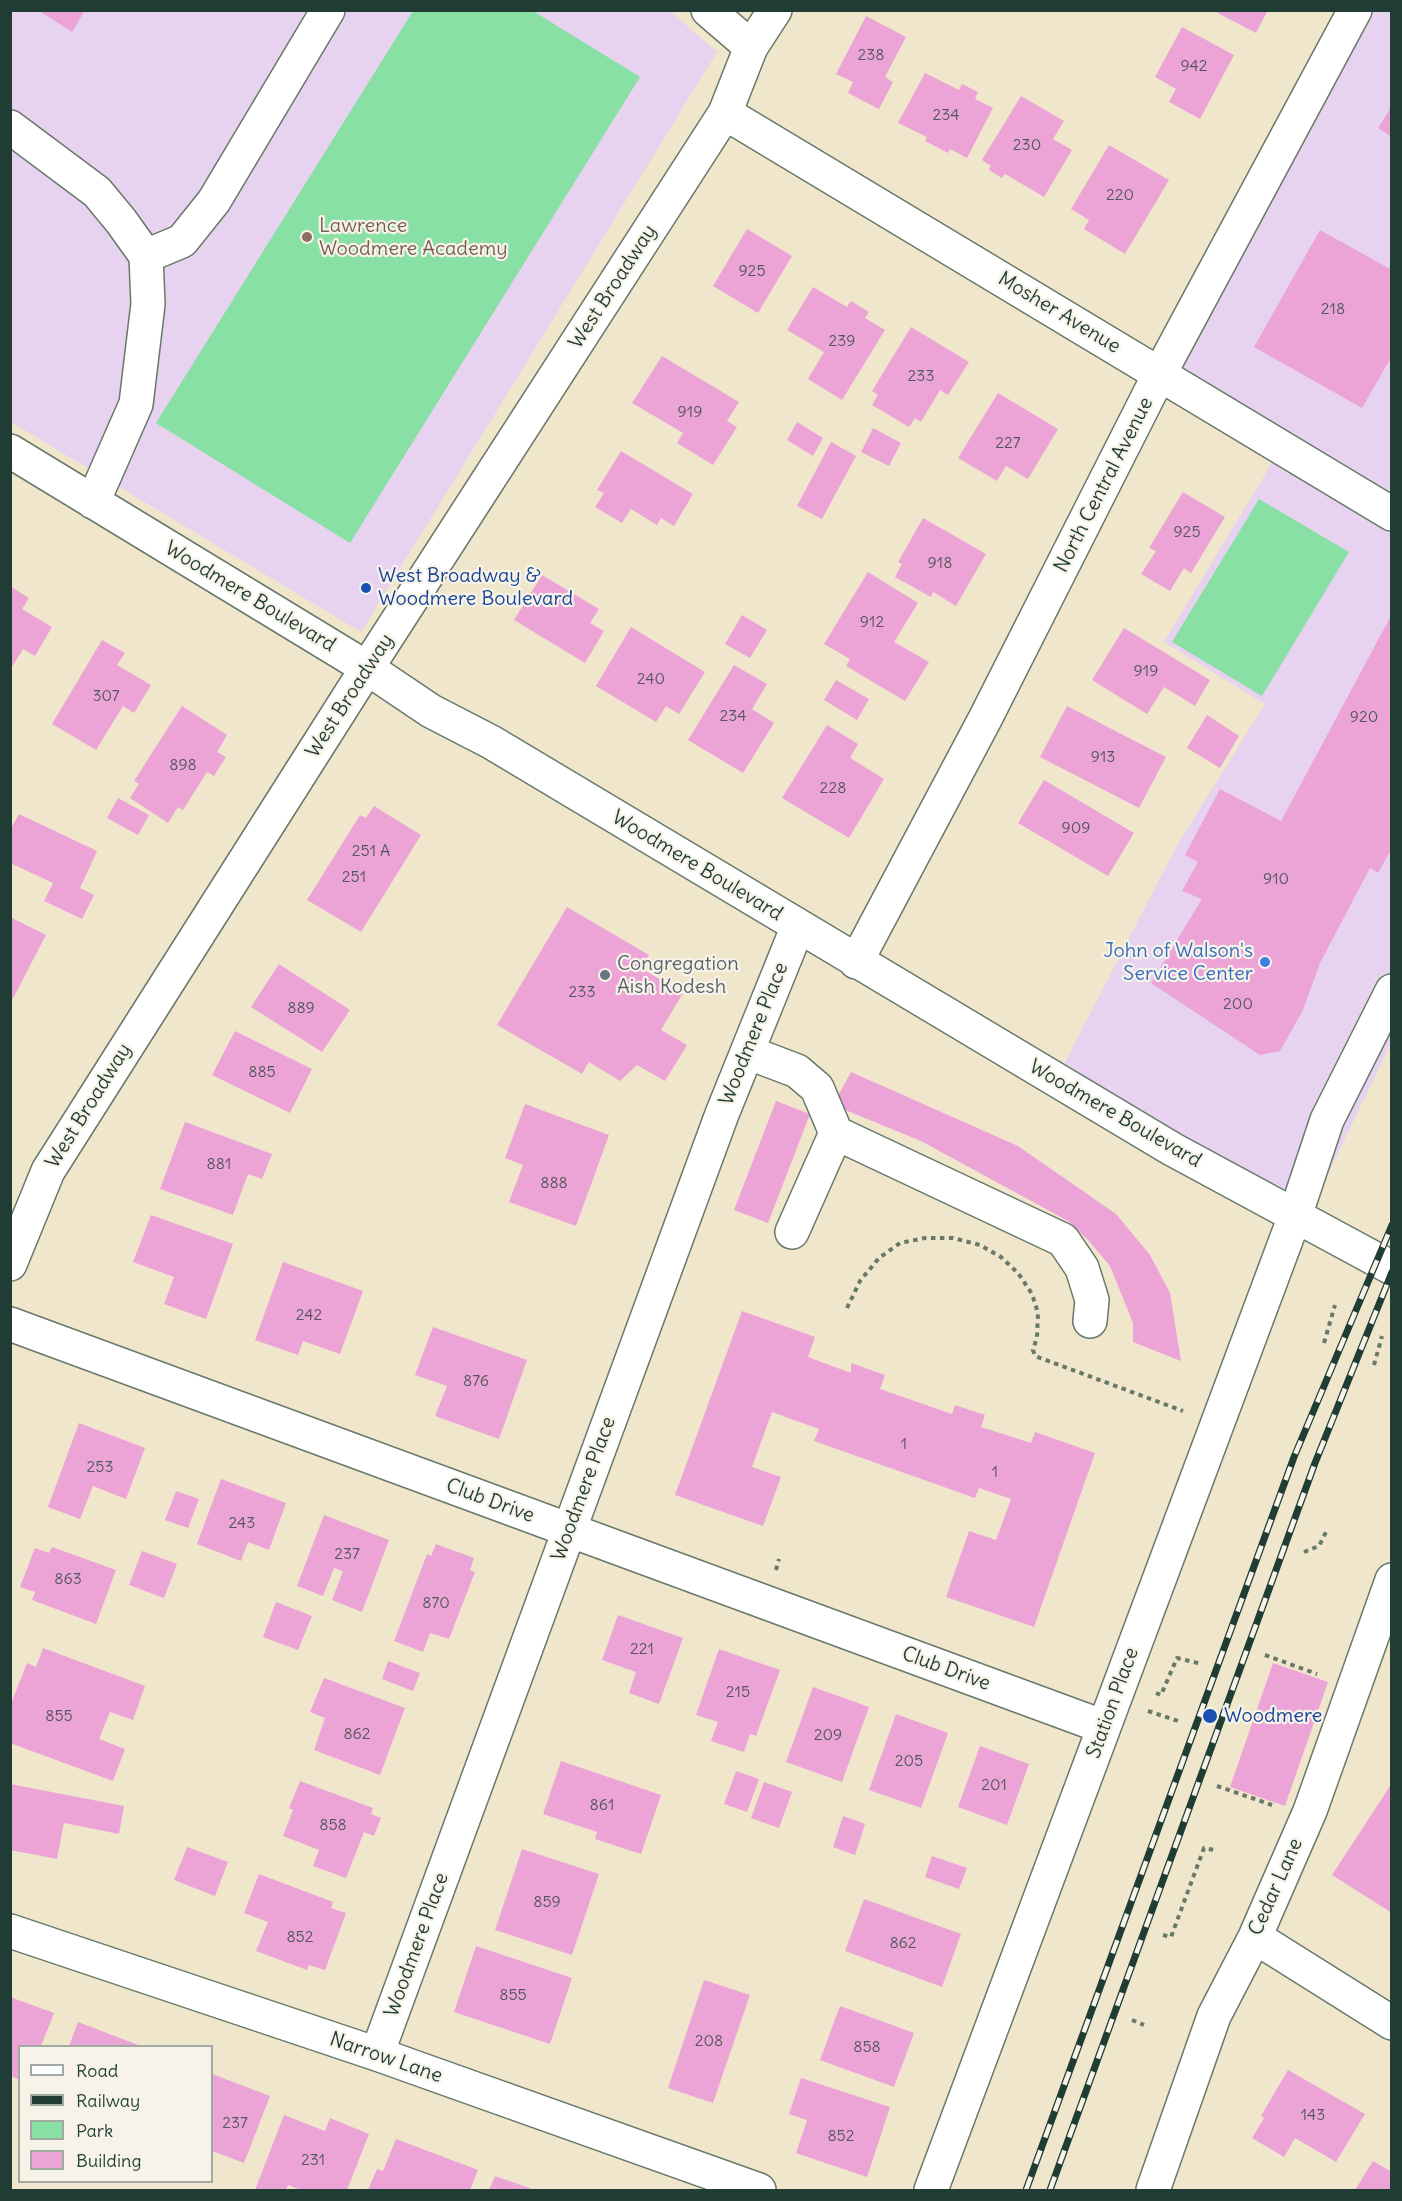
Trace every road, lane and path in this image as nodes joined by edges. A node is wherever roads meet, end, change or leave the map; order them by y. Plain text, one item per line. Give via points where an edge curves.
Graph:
1 (328, 10) edge
2 (708, 10) edge
3 (775, 10) edge
4 (1355, 10) edge
5 (751, 47) junction
6 (725, 113) junction
7 (10, 127) edge
8 (146, 256) junction
9 (1160, 373) junction
10 (10, 451) edge
11 (93, 502) junction
12 (1392, 514) edge
13 (367, 668) junction
14 (798, 926) junction
15 (856, 962) junction
16 (1392, 991) edge
17 (747, 1052) junction
18 (836, 1133) junction
19 (1295, 1216) junction
20 (792, 1232) dead end
21 (10, 1264) edge
22 (1392, 1268) edge
23 (1335, 1305) dead end
24 (847, 1308) dead end
25 (1090, 1321) dead end
26 (10, 1324) edge
27 (1382, 1336) dead end
28 (1324, 1343) dead end
29 (1374, 1365) dead end
30 (1183, 1411) dead end
31 (569, 1531) junction
32 (1326, 1532) dead end
33 (1304, 1552) dead end
34 (1392, 1580) edge
35 (1265, 1655) dead end
36 (1317, 1674) dead end
37 (1163, 1717) dead end
38 (1181, 1722) dead end
39 (1104, 1727) junction
40 (1217, 1786) dead end
41 (1272, 1805) dead end
42 (1214, 1850) dead end
43 (10, 1931) edge
44 (1163, 1935) dead end
45 (1255, 1937) junction
46 (1132, 2020) dead end
47 (1392, 2023) edge
48 (1144, 2025) dead end
49 (377, 2054) junction
50 (678, 2177) edge
51 (759, 2190) edge
52 (931, 2190) edge
53 (1154, 2190) edge

1 - 8 street via 214,201 182,241
2 - 5 street
3 - 5 street, West Broadway
4 - 9 street, North Central Avenue
5 - 6 street, West Broadway
6 - 9 street, Mosher Avenue
6 - 13 street, West Broadway
7 - 8 street via 97,192
8 - 11 street via 147,304 136,404
9 - 12 street, Mosher Avenue
9 - 15 street, North Central Avenue
10 - 11 street, Woodmere Boulevard
11 - 13 street, Woodmere Boulevard
13 - 14 street, Woodmere Boulevard via 431,711 491,742
13 - 21 street, West Broadway via 48,1171
14 - 15 street, Woodmere Boulevard
14 - 17 street, Woodmere Place
15 - 19 street, Woodmere Boulevard via 1172,1149
16 - 19 street, Station Place via 1327,1120
17 - 18 street via 797,1071 817,1088
17 - 31 street, Woodmere Place
18 - 20 street
18 - 25 street via 1063,1240 1082,1268 1092,1300
19 - 22 street, Woodmere Boulevard
19 - 39 street, Station Place
23 - 28 path
24 - 30 path via 872,1266 900,1243 953,1238 980,1245 1018,1273 1032,1294 1038,1312 1035,1356
26 - 31 street, Club Drive
27 - 29 path
31 - 39 street, Club Drive
31 - 49 street, Woodmere Place
32 - 33 path via 1319,1546
34 - 45 street, Cedar Lane via 1310,1811
35 - 36 path
37 - 38 path
39 - 52 street, Station Place
40 - 41 path
42 - 44 path via 1204,1848 1171,1937
43 - 49 street, Narrow Lane
45 - 47 street
45 - 53 street, Cedar Lane via 1214,2016
46 - 48 path
49 - 50 street, Narrow Lane
50 - 51 street, Narrow Lane

